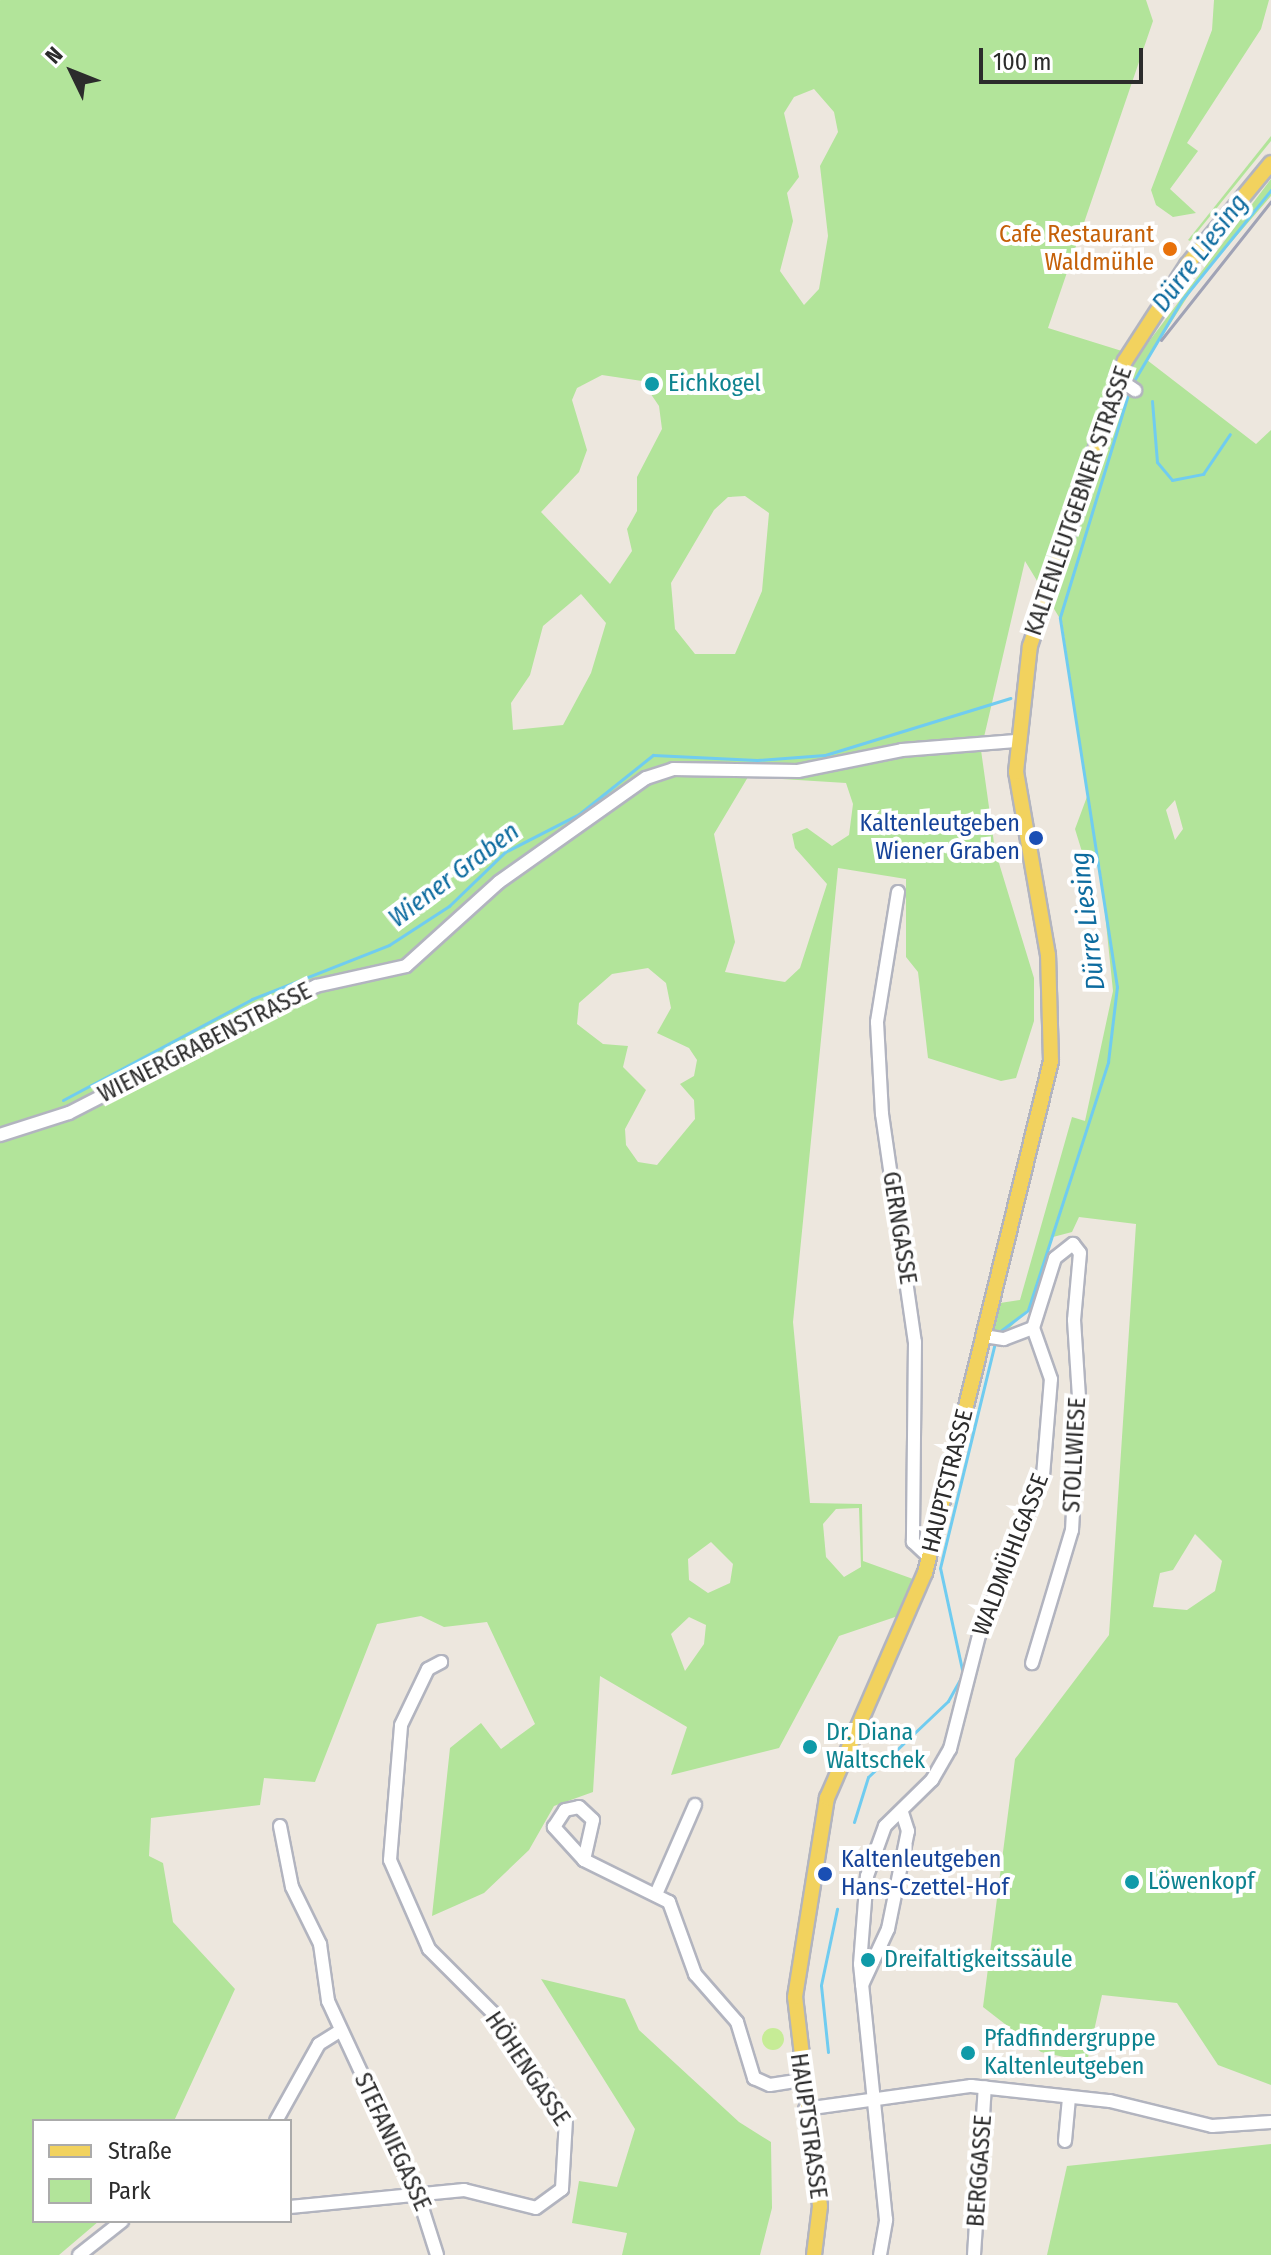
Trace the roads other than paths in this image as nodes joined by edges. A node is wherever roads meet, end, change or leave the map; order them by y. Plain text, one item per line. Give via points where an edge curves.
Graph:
1 (1271, 163) edge
2 (1021, 694) joint
3 (1016, 741) junction
4 (898, 892) dead end
5 (0, 1135) edge
6 (1033, 1328) junction
7 (987, 1336) junction
8 (929, 1557) junction
9 (441, 1662) dead end
10 (1032, 1663) dead end
11 (695, 1805) dead end
12 (902, 1813) junction
13 (280, 1826) dead end
14 (584, 1860) dead end
15 (657, 1892) junction
16 (862, 1985) junction
17 (340, 2031) junction
18 (800, 2080) junction
19 (985, 2087) junction
20 (869, 2096) junction
21 (1069, 2098) junction
22 (805, 2109) junction
23 (277, 2119) edge
24 (1271, 2122) edge
25 (1065, 2141) dead end
26 (418, 2195) junction
27 (292, 2207) edge
28 (116, 2224) edge
29 (79, 2255) edge
30 (437, 2255) edge
31 (814, 2255) edge
32 (880, 2255) edge
33 (974, 2255) edge

1 - 2 main road, KALTENLEUTGEBNER STRASSE via 1187,265 1126,384 1045,589
2 - 3 main road, HAUPTSTRASSE
3 - 5 street, WIENERGRABENSTRASSE via 902,750 798,771 673,769 646,778 499,882 406,966 316,986 69,1113
3 - 7 main road, HAUPTSTRASSE via 1054,1023 1043,1105
4 - 8 street, GERNGASSE via 877,1022 882,1114 915,1342 913,1542
6 - 7 street via 1004,1339
6 - 10 street, STOLLWIESE via 1055,1258 1073,1244 1080,1253 1074,1320 1079,1397 1072,1530
6 - 12 street, WALDMÜHLGASSE via 1051,1379 1043,1476 979,1635 950,1749
7 - 8 main road, HAUPTSTRASSE
8 - 18 main road, HAUPTSTRASSE via 906,1628 827,1798 795,1997
9 - 26 street, HÖHENGASSE via 428,1669 401,1725 390,1860 429,1949 493,2013 570,2136 562,2189 545,2206 464,2190
11 - 15 street
12 - 16 street via 908,1831 888,1929
12 - 16 street, WALDMÜHLGASSE via 878,1839 862,1926
13 - 17 street, STEFANIEGASSE via 292,1887 320,1944
14 - 15 street
15 - 18 street via 682,1924 695,1974 737,2022 754,2078 770,2085
16 - 20 street, WALDMÜHLGASSE
17 - 23 street via 319,2044
17 - 26 street, STEFANIEGASSE
18 - 22 main road, HAUPTSTRASSE
19 - 20 street
19 - 21 street
19 - 33 street, BERGGASSE
20 - 22 street
20 - 32 street, WALDMÜHLGASSE via 886,2220
21 - 24 street via 1212,2126
21 - 25 street
22 - 31 main road, HAUPTSTRASSE via 820,2206
26 - 27 street, HÖHENGASSE
26 - 30 street, STEFANIEGASSE
28 - 29 street

